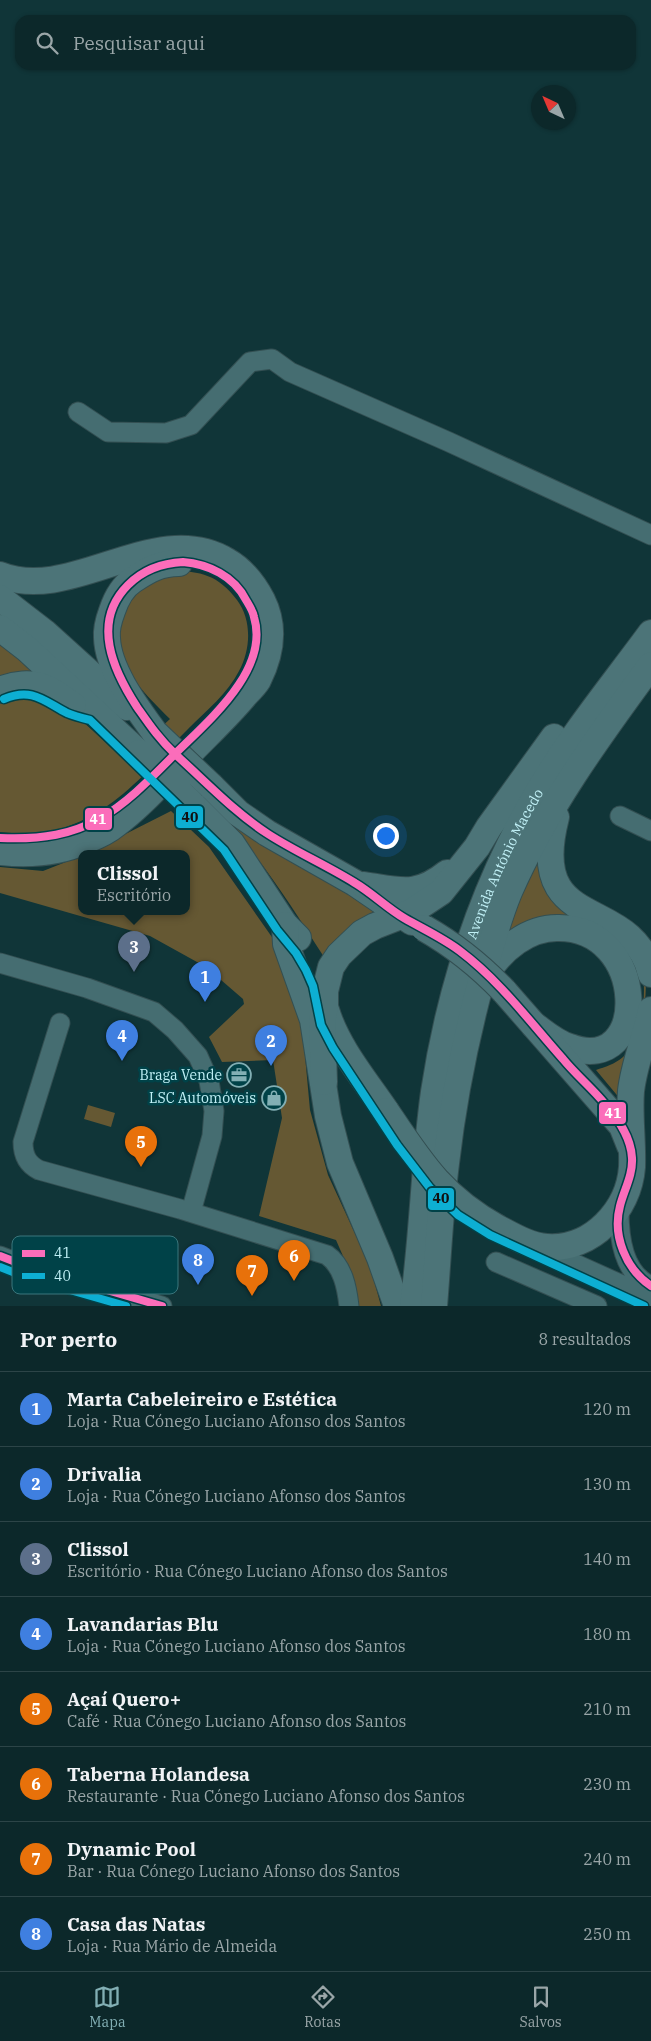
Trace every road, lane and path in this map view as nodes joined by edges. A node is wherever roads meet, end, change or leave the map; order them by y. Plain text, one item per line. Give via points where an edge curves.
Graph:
1 (78, 412) dead end
2 (651, 534) edge
3 (0, 575) edge
4 (0, 598) edge
5 (0, 628) edge
6 (651, 630) edge
7 (651, 633) edge
8 (651, 665) edge
9 (0, 690) edge
10 (95, 711) junction
11 (147, 743) junction
12 (568, 780) junction
13 (620, 816) dead end
14 (488, 827) junction
15 (651, 831) edge
16 (0, 838) edge
17 (0, 852) edge
18 (355, 883) junction
19 (412, 922) junction
20 (286, 925) junction
21 (0, 963) edge
22 (651, 974) edge
23 (481, 982) junction
24 (325, 999) junction
25 (651, 1010) edge
26 (60, 1024) dead end
27 (534, 1025) junction
28 (324, 1082) junction
29 (631, 1150) junction
30 (619, 1210) junction
31 (191, 1212) junction
32 (529, 1243) junction
33 (0, 1256) edge
34 (12, 1261) edge
35 (496, 1262) dead end
36 (651, 1286) edge
37 (121, 1294) edge
38 (651, 1298) edge
39 (162, 1306) edge
40 (349, 1306) edge
41 (397, 1306) edge
42 (413, 1306) edge
43 (434, 1306) edge
44 (597, 1306) edge

1 - 2 street via 108,432 166,433 192,425 250,362 272,359 290,372
3 - 17 highway via 25,580 55,579 135,556 193,549 228,561 244,574 267,610 272,635 258,681 237,706 114,826 84,842 58,850 28,854
4 - 11 highway via 44,632
5 - 10 highway
6 - 14 highway via 600,673
7 - 42 highway, Avenida António Macedo via 575,735 538,793 495,876 474,928 450,1009 434,1092
8 - 12 highway
9 - 10 highway via 28,684 46,688 72,704
10 - 11 highway
11 - 16 highway via 114,666 106,638 109,619 115,601 128,584 150,569 165,563 206,566 234,582 254,614 258,634 247,674 232,697 130,799 108,815 54,837
11 - 18 highway, bridge via 211,786 238,813 267,833
11 - 20 highway, bridge via 192,804 232,844
12 - 22 highway via 550,840 550,862 560,890 580,908 614,926 636,943
12 - 23 highway, Avenida António Macedo via 509,892
13 - 15 street
14 - 18 highway via 434,883 392,891
14 - 19 highway via 477,848 441,892 421,907
18 - 19 highway
19 - 24 highway via 375,926 349,944 332,967
19 - 27 highway, bridge via 476,963
20 - 24 highway via 310,957
20 - 28 highway via 286,944 313,1020
21 - 31 street via 87,988 154,1012 198,1056 209,1081 214,1111 212,1136
23 - 27 highway via 510,946 548,928 581,930 612,951 628,978 631,995 629,1021 619,1039 608,1047 583,1050 557,1042
23 - 43 highway, Avenida António Macedo via 466,1040 446,1164
24 - 28 highway via 322,1021
24 - 32 highway, bridge via 334,1032 411,1148 441,1186 467,1209
25 - 29 highway via 631,1093
26 - 31 street via 23,1142 27,1160 39,1170
27 - 29 highway via 622,1126
28 - 41 highway via 328,1116 340,1163
29 - 30 highway via 632,1167
30 - 32 highway via 597,1232 572,1244 546,1247
30 - 36 street via 620,1235 627,1260 640,1279
31 - 40 street via 327,1255 338,1264
32 - 38 street
33 - 34 street
35 - 44 street
37 - 39 street

